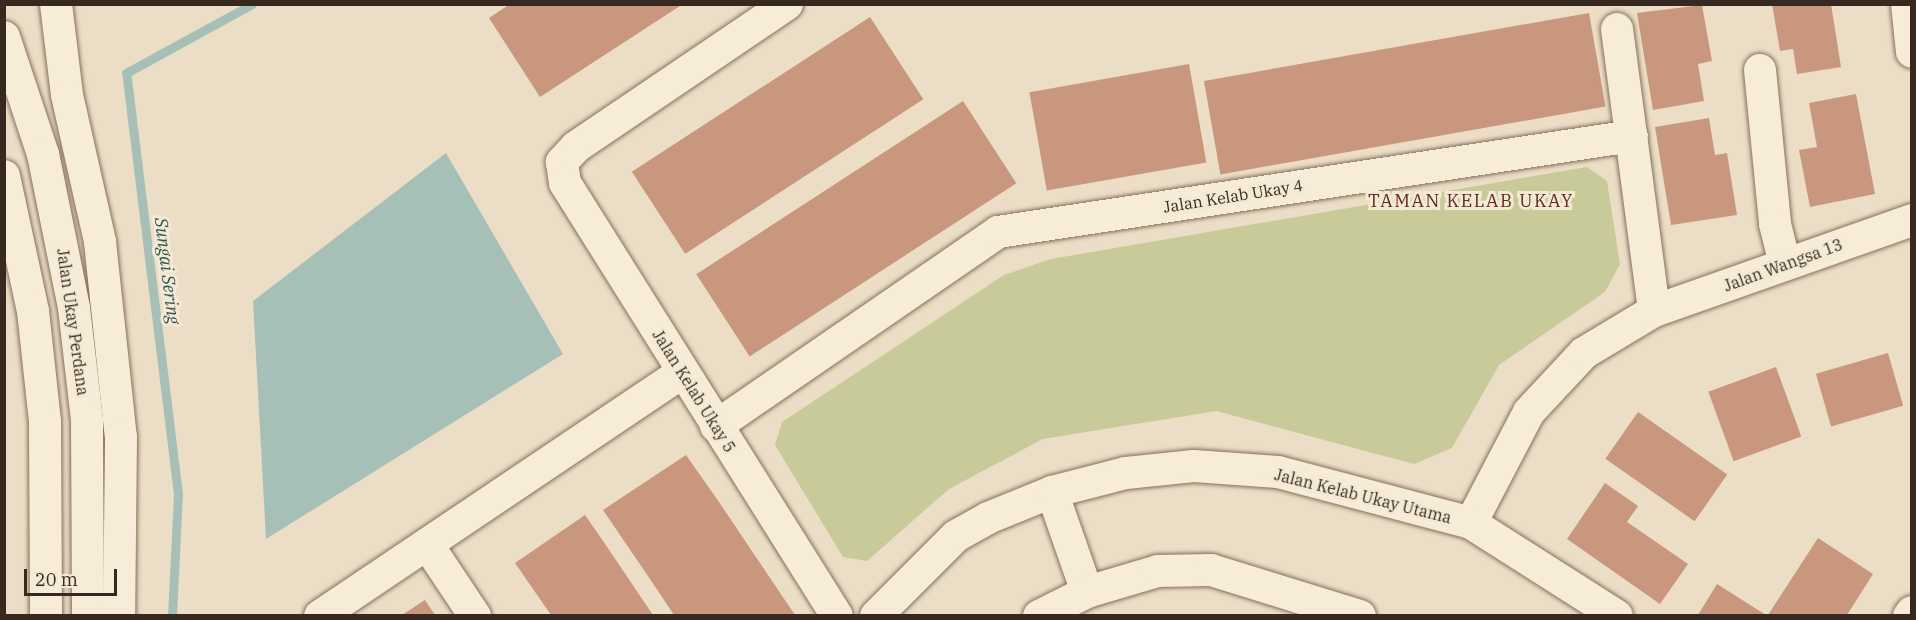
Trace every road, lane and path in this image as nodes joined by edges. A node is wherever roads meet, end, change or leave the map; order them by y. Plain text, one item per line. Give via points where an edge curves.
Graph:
1 (34, 4) edge
2 (56, 4) edge
3 (787, 4) edge
4 (1907, 4) edge
5 (1617, 29) dead end
6 (4, 37) edge
7 (1911, 52) edge
8 (1760, 70) dead end
9 (67, 95) junction
10 (1632, 136) junction
11 (4, 176) edge
12 (1911, 220) edge
13 (1785, 264) junction
14 (1654, 311) junction
15 (682, 374) junction
16 (716, 426) junction
17 (1052, 492) junction
18 (1471, 523) junction
19 (427, 544) junction
20 (1087, 592) junction
21 (46, 615) edge
22 (88, 615) edge
23 (119, 615) edge
24 (320, 615) edge
25 (475, 615) edge
26 (837, 615) edge
27 (876, 615) edge
28 (1039, 615) edge
29 (1360, 615) edge
30 (1617, 615) edge

1 - 9 street, Jalan Ukay Perdana
2 - 9 street, Jalan Ukay Perdana
3 - 15 street, Jalan Kelab Ukay 5 via 576,147 562,162 565,183
4 - 7 street
5 - 10 street
6 - 22 street, Jalan Ukay Perdana via 43,154 74,308 87,421
8 - 13 street via 1775,224
9 - 23 street, Jalan Ukay Perdana via 100,242 121,437
10 - 14 street
10 - 16 street, Jalan Kelab Ukay 4 via 998,232
11 - 21 street via 33,311 45,423
12 - 13 street, Jalan Wangsa 13
13 - 14 street, Jalan Wangsa 13
14 - 18 street, Jalan Wangsa 13 via 1584,353 1529,412
15 - 16 street, Jalan Kelab Ukay 5
15 - 19 street
16 - 26 street, Jalan Kelab Ukay 5
17 - 18 street, Jalan Kelab Ukay Utama via 1126,473 1194,466 1278,472
17 - 20 street
17 - 27 street, Jalan Kelab Ukay Utama via 956,536
18 - 30 street, Jalan Kelab Ukay Utama
19 - 24 street
19 - 25 street
20 - 28 street
20 - 29 street via 1158,571 1211,570

